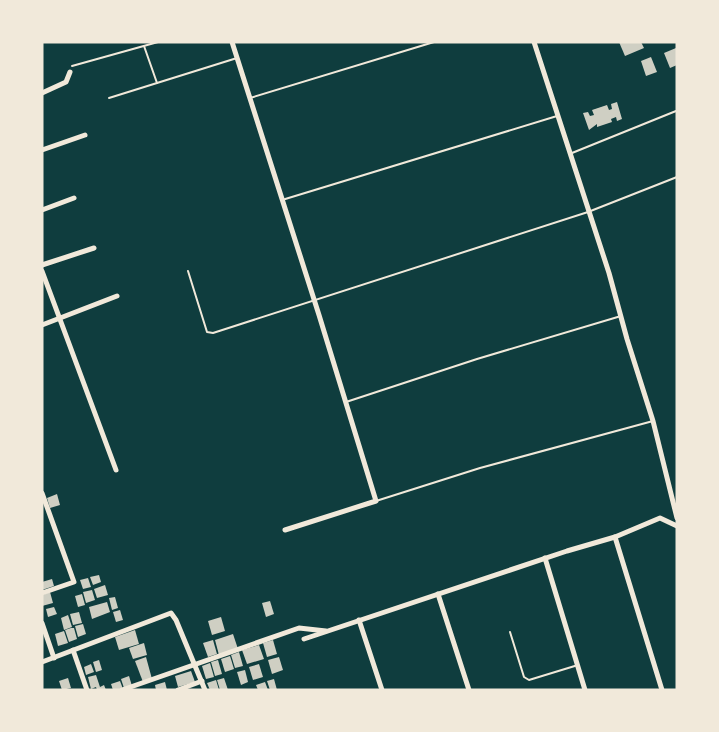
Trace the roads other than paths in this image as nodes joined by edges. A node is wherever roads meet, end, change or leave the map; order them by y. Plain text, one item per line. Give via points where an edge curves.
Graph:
1 (158, 42) edge
2 (232, 42) edge
3 (434, 42) edge
4 (534, 42) edge
5 (144, 46) junction
6 (237, 58) junction
7 (71, 69) joint
8 (158, 83) junction
9 (42, 93) edge
10 (109, 98) dead end
11 (250, 98) junction
12 (677, 112) edge
13 (557, 116) junction
14 (85, 135) dead end
15 (42, 150) edge
16 (570, 154) junction
17 (677, 177) edge
18 (74, 198) dead end
19 (282, 201) junction
20 (42, 210) edge
21 (588, 212) junction
22 (94, 248) dead end
23 (42, 265) edge
24 (42, 271) edge
25 (188, 271) dead end
26 (117, 296) dead end
27 (315, 302) junction
28 (621, 316) junction
29 (60, 319) junction
30 (42, 325) edge
31 (346, 402) junction
32 (653, 421) junction
33 (116, 470) dead end
34 (42, 493) edge
35 (376, 501) junction
36 (677, 518) edge
37 (677, 526) edge
38 (285, 530) dead end
39 (615, 537) junction
40 (545, 558) junction
41 (42, 593) edge
42 (438, 594) junction
43 (359, 620) junction
44 (42, 623) edge
45 (327, 631) junction
46 (510, 632) dead end
47 (304, 639) dead end
48 (74, 650) junction
49 (54, 658) junction
50 (42, 662) edge
51 (195, 665) junction
52 (578, 665) junction
53 (202, 681) junction
54 (87, 690) edge
55 (122, 690) edge
56 (178, 690) edge
57 (205, 690) edge
58 (382, 690) edge
59 (469, 690) edge
60 (585, 690) edge
61 (663, 690) edge

1 - 5 lane
2 - 6 street
3 - 11 lane
4 - 13 street
5 - 7 lane
5 - 8 lane
6 - 8 lane
6 - 11 street
7 - 9 street via 66,82
8 - 10 lane
11 - 19 street
12 - 16 lane
13 - 16 street
13 - 19 lane
14 - 15 street
16 - 21 street
17 - 21 lane
18 - 20 street
19 - 27 street
21 - 27 lane
21 - 28 street
22 - 23 street
24 - 29 street
25 - 27 lane via 207,332
26 - 29 street
27 - 31 street
28 - 31 lane
28 - 32 street
29 - 30 street
29 - 33 street
31 - 35 street
32 - 35 lane
32 - 36 street
34 - 41 street via 74,582
35 - 38 street
37 - 39 street via 660,518
39 - 40 street
39 - 61 street
40 - 42 street
40 - 52 street
42 - 43 street
42 - 59 street
43 - 45 street
43 - 58 street
44 - 49 street
45 - 47 street
45 - 51 street via 299,628
46 - 52 lane via 524,677 529,680
48 - 49 street
48 - 51 street via 171,614
48 - 54 street
49 - 50 street
51 - 53 street
51 - 55 street
52 - 60 street
53 - 56 street
53 - 57 street

